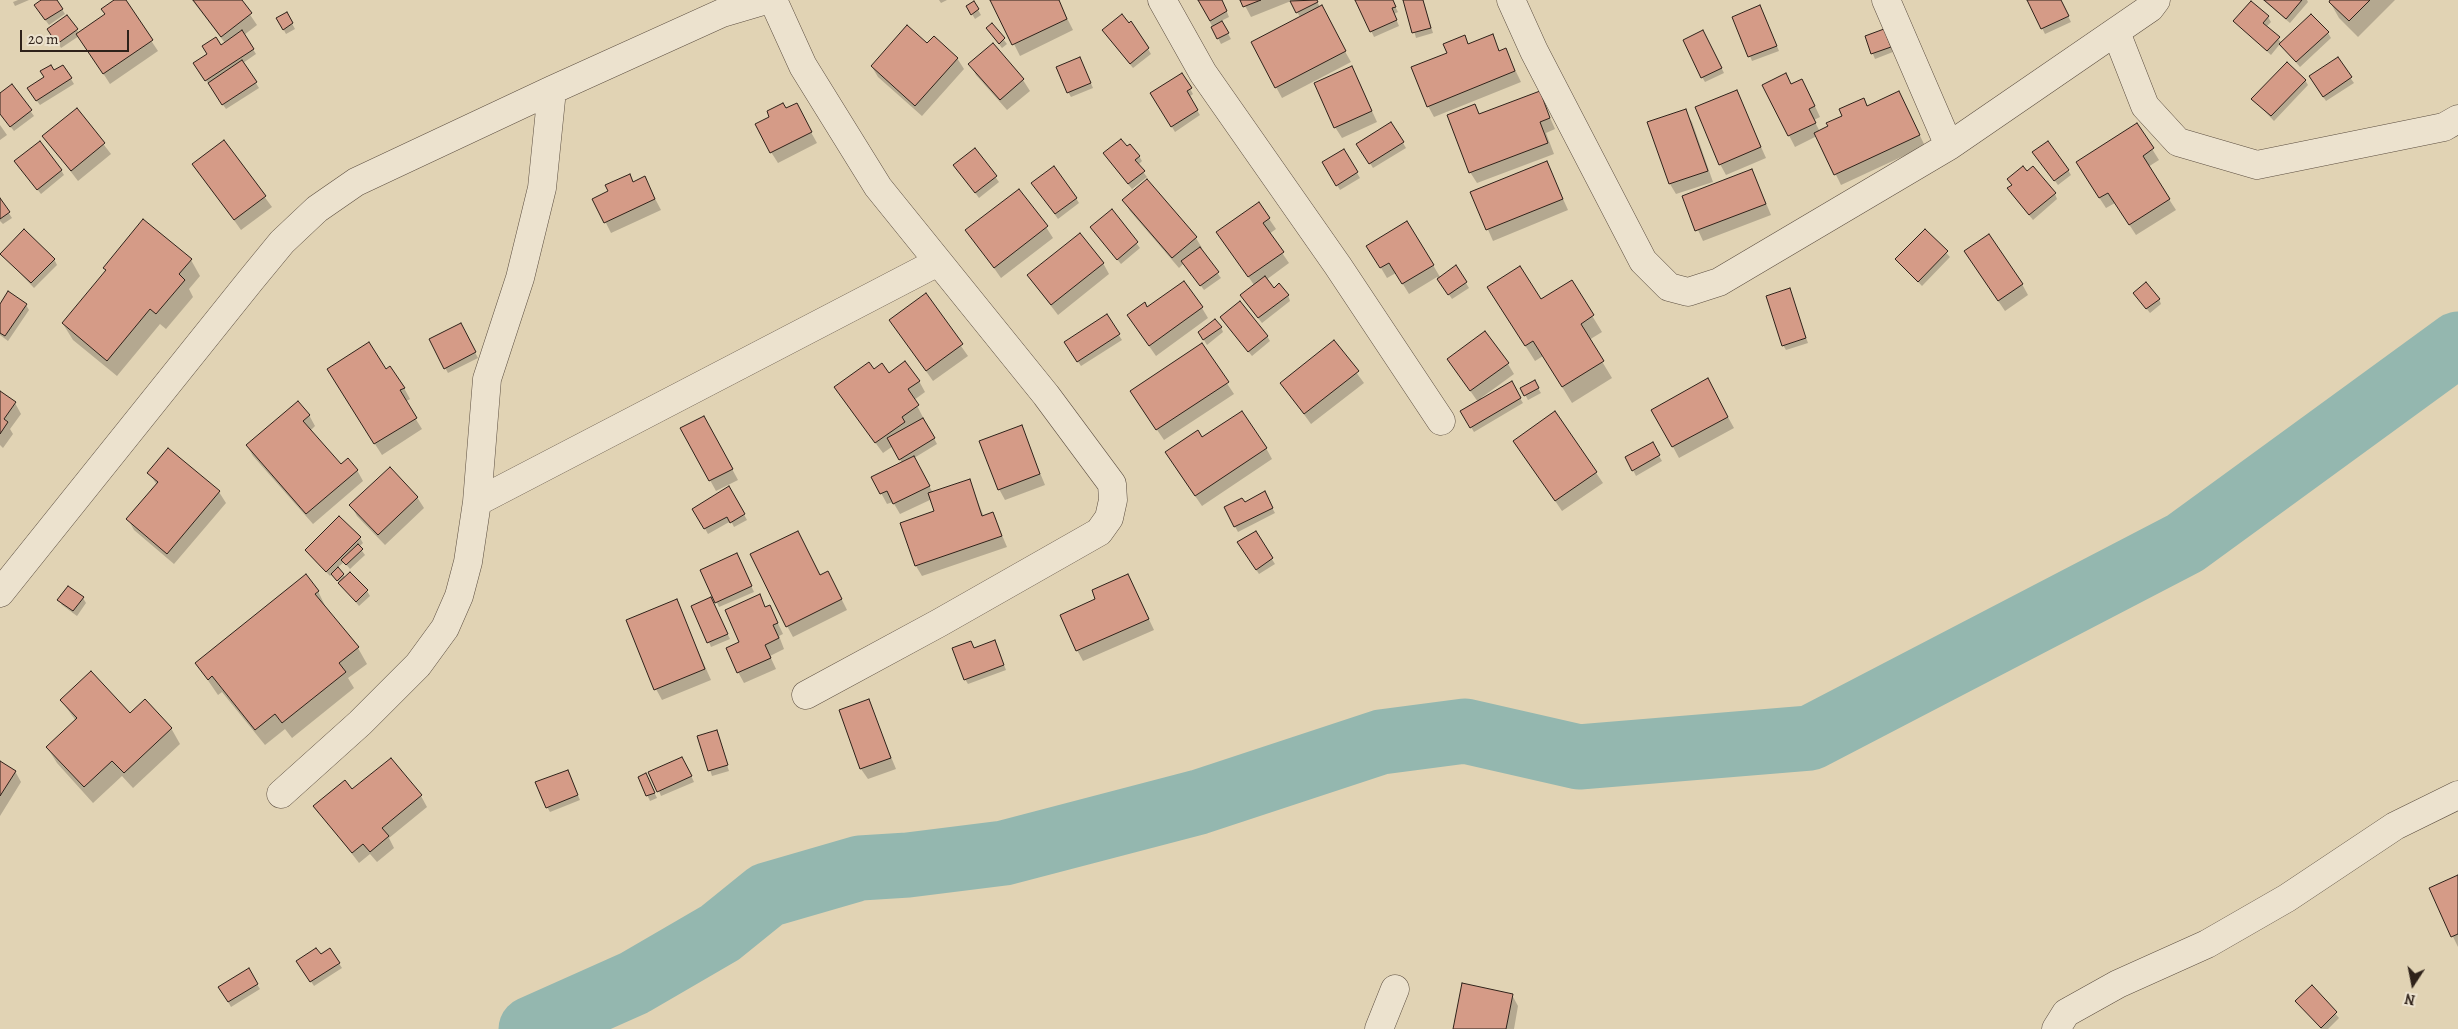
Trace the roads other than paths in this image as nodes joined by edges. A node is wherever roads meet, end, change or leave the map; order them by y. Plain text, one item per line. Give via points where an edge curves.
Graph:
1 (766, 0) edge
2 (773, 0) edge
3 (1162, 0) edge
4 (1511, 0) edge
5 (1886, 0) edge
6 (2156, 0) edge
7 (2116, 32) junction
8 (552, 90) junction
9 (2458, 120) edge
10 (1949, 146) junction
11 (938, 262) junction
12 (1441, 421) dead end
13 (478, 502) junction
14 (0, 593) edge
15 (806, 695) dead end
16 (281, 794) dead end
17 (2458, 795) edge
18 (1395, 989) dead end
19 (1379, 1029) edge
20 (2056, 1029) edge

1 - 8 street via 722,14
2 - 11 street via 803,66 878,187
3 - 12 street via 1203,73
4 - 10 street via 1642,261 1669,287 1688,292 1718,282
5 - 10 street
6 - 7 street
7 - 9 street via 2145,106 2178,142 2257,165 2444,127
7 - 10 street
8 - 13 street via 542,188 520,278 487,379
8 - 14 street via 356,182 318,209 282,242
11 - 13 street
11 - 15 street via 1046,395 1112,484 1114,500 1109,518 1099,532
13 - 16 street via 468,562 459,596 445,628 418,665
17 - 20 street via 2395,826 2287,898 2207,944 2118,984 2066,1013
18 - 19 street

